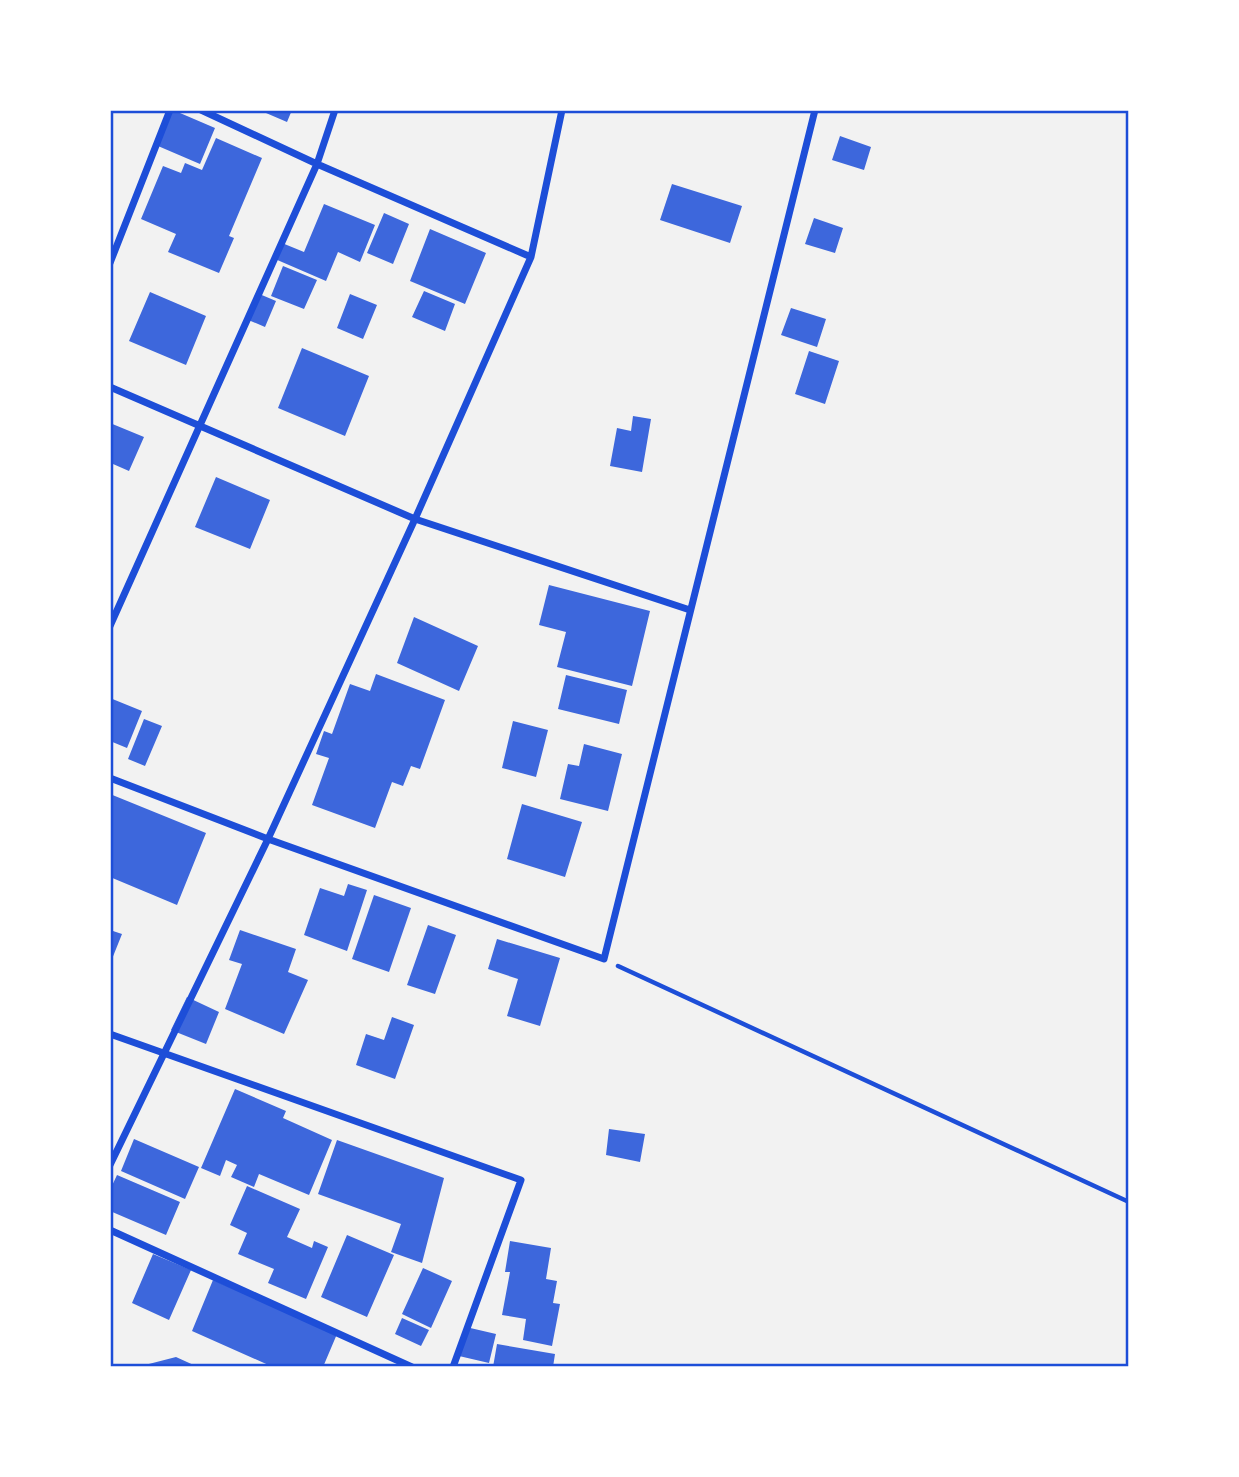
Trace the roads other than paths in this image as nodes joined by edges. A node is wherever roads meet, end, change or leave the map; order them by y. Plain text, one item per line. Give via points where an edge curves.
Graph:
1 (170, 110) edge
2 (201, 110) edge
3 (335, 110) edge
4 (562, 110) edge
5 (815, 110) edge
6 (317, 164) junction
7 (531, 257) junction
8 (110, 263) edge
9 (110, 387) edge
10 (200, 427) junction
11 (415, 519) junction
12 (690, 610) junction
13 (110, 626) edge
14 (110, 778) edge
15 (268, 839) junction
16 (110, 1034) edge
17 (165, 1054) junction
18 (110, 1165) edge
19 (110, 1230) edge
20 (412, 1367) edge
21 (453, 1367) edge

1 - 8 street
2 - 6 street
3 - 6 street
4 - 7 street
5 - 12 street
6 - 7 street
6 - 10 street
7 - 11 street
9 - 10 street
10 - 11 street
10 - 13 street
11 - 12 street
11 - 15 street
12 - 15 street via 604,959
14 - 15 street
15 - 17 street
16 - 17 street
17 - 18 street
17 - 21 street via 521,1180
19 - 20 street

